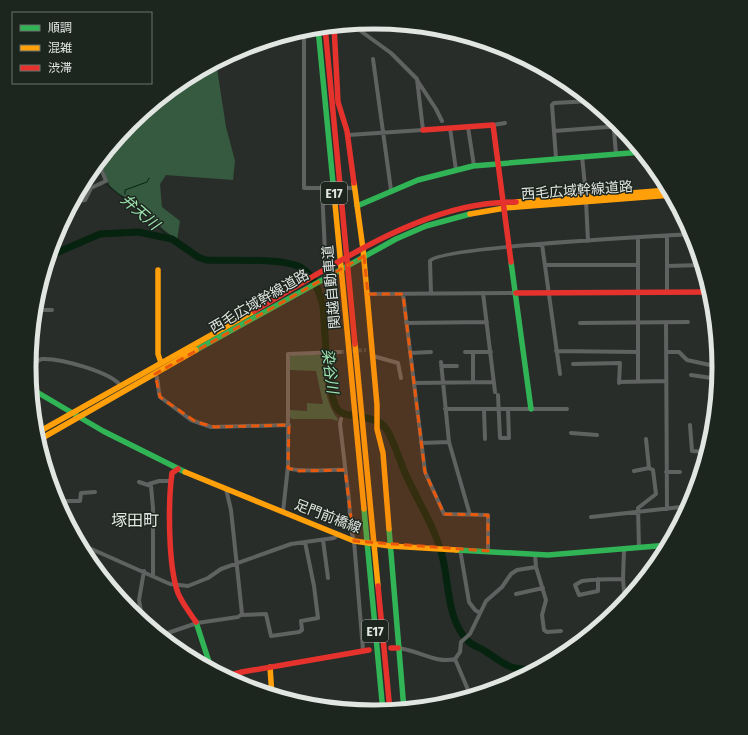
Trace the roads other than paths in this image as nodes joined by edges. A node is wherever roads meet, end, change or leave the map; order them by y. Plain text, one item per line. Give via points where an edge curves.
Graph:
1 (359, 30) edge
2 (334, 32) edge
3 (326, 33) edge
4 (319, 34) edge
5 (304, 37) edge
6 (373, 59) dead end
7 (417, 79) junction
8 (582, 101) edge
9 (442, 121) dead end
10 (505, 123) dead end
11 (493, 125) junction
12 (468, 127) junction
13 (612, 127) edge
14 (450, 128) junction
15 (614, 129) edge
16 (423, 130) junction
17 (554, 131) junction
18 (384, 133) junction
19 (348, 135) junction
20 (636, 152) edge
21 (616, 154) junction
22 (582, 156) junction
23 (556, 158) junction
24 (499, 163) junction
25 (474, 166) junction
26 (100, 168) edge
27 (456, 170) junction
28 (322, 188) junction
29 (328, 188) dead end
30 (345, 188) dead end
31 (354, 188) junction
32 (391, 190) junction
33 (662, 191) edge
34 (665, 195) edge
35 (586, 199) junction
36 (80, 200) edge
37 (505, 205) junction
38 (357, 206) junction
39 (685, 235) edge
40 (667, 236) junction
41 (638, 238) junction
42 (588, 241) junction
43 (542, 244) junction
44 (510, 247) junction
45 (363, 249) junction
46 (364, 256) junction
47 (545, 264) junction
48 (697, 265) edge
49 (638, 266) junction
50 (667, 266) junction
51 (332, 268) junction
52 (158, 270) dead end
53 (319, 278) junction
54 (308, 284) junction
55 (704, 292) edge
56 (484, 293) junction
57 (516, 293) junction
58 (549, 293) junction
59 (638, 293) junction
60 (666, 293) junction
61 (368, 294) junction
62 (403, 294) junction
63 (430, 294) junction
64 (41, 307) edge
65 (52, 310) dead end
66 (487, 322) junction
67 (666, 322) junction
68 (688, 322) dead end
69 (406, 323) junction
70 (580, 323) dead end
71 (638, 323) junction
72 (373, 349) junction
73 (366, 350) tunnel mouth
74 (556, 351) junction
75 (340, 352) tunnel mouth
76 (431, 352) dead end
77 (465, 352) dead end
78 (473, 352) junction
79 (491, 352) junction
80 (638, 352) junction
81 (666, 352) junction
82 (410, 353) junction
83 (373, 356) junction
84 (36, 363) edge
85 (161, 363) junction
86 (573, 364) dead end
87 (712, 365) edge
88 (457, 366) dead end
89 (156, 374) junction
90 (560, 374) dead end
91 (691, 374) dead end
92 (401, 378) dead end
93 (712, 378) edge
94 (666, 381) junction
95 (473, 382) junction
96 (494, 382) junction
97 (638, 382) junction
98 (414, 383) junction
99 (443, 383) junction
100 (121, 386) junction
101 (36, 392) edge
102 (508, 409) junction
103 (531, 409) junction
104 (567, 409) dead end
105 (445, 410) junction
106 (484, 410) junction
107 (498, 410) junction
108 (72, 413) junction
109 (79, 417) junction
110 (341, 419) dead end
111 (289, 425) junction
112 (690, 425) dead end
113 (41, 430) edge
114 (571, 433) dead end
115 (598, 435) dead end
116 (43, 437) edge
117 (485, 439) dead end
118 (646, 440) dead end
119 (449, 442) junction
120 (421, 443) junction
121 (702, 452) edge
122 (178, 468) junction
123 (288, 468) junction
124 (649, 468) junction
125 (345, 470) junction
126 (634, 471) dead end
127 (666, 472) junction
128 (680, 472) dead end
129 (170, 481) junction
130 (139, 482) dead end
131 (149, 484) junction
132 (226, 488) junction
133 (95, 492) dead end
134 (63, 501) edge
135 (683, 507) edge
136 (667, 509) junction
137 (283, 512) junction
138 (638, 513) junction
139 (470, 515) junction
140 (591, 517) dead end
141 (338, 535) junction
142 (323, 540) junction
143 (354, 541) junction
144 (305, 542) junction
145 (390, 546) junction
146 (661, 546) edge
147 (88, 548) edge
148 (639, 548) junction
149 (460, 549) junction
150 (624, 550) junction
151 (488, 551) junction
152 (535, 554) junction
153 (236, 563) junction
154 (536, 566) junction
155 (144, 572) junction
156 (153, 575) junction
157 (328, 578) dead end
158 (598, 579) junction
159 (623, 579) junction
160 (175, 585) junction
161 (543, 588) junction
162 (516, 594) dead end
163 (624, 595) edge
164 (141, 613) edge
165 (480, 613) junction
166 (241, 615) junction
167 (197, 623) junction
168 (561, 631) dead end
169 (165, 634) edge
170 (391, 648) dead end
171 (398, 648) junction
172 (363, 650) junction
173 (370, 650) dead end
174 (456, 659) junction
175 (210, 663) edge
176 (270, 667) junction
177 (233, 675) edge
178 (272, 690) edge
179 (469, 692) edge
180 (403, 704) edge
181 (389, 705) edge
182 (382, 706) edge

1 - 7 street via 391,53
2 - 19 main road via 338,102
3 - 181 main road, 関越自動車道 / E17
4 - 182 main road, 関越自動車道 / E17
5 - 28 street via 304,188
6 - 18 street
7 - 9 street
7 - 16 street
8 - 17 street via 553,104
10 - 11 street
11 - 12 main road
11 - 24 main road
12 - 14 main road
12 - 25 street
13 - 17 street
14 - 16 main road
14 - 27 street
15 - 21 street
16 - 18 street
17 - 23 street
18 - 19 street
18 - 32 street
19 - 31 main road
20 - 21 main road
21 - 22 main road
22 - 23 main road
22 - 35 street
23 - 24 main road
24 - 25 main road
24 - 37 main road
25 - 27 main road
26 - 36 street via 106,181 91,188 85,200
27 - 32 main road
28 - 29 street
28 - 51 street via 325,253
30 - 31 street
31 - 38 main road
32 - 38 main road
33 - 35 main road, 西毛広域幹線道路
34 - 35 main road, 西毛広域幹線道路
35 - 37 main road, 西毛広域幹線道路
35 - 42 street
37 - 44 main road
37 - 45 main road, 西毛広域幹線道路 via 470,207 444,214 400,230
37 - 46 main road, 西毛広域幹線道路 via 426,226
38 - 45 main road
39 - 40 street
40 - 41 street
40 - 50 street
41 - 42 street
41 - 49 street
42 - 43 street
43 - 44 street
43 - 47 street
44 - 57 main road
44 - 63 street via 474,250 432,258
45 - 46 main road
45 - 51 main road, 西毛広域幹線道路
46 - 53 main road, 西毛広域幹線道路
46 - 61 main road
47 - 49 street
47 - 58 street
48 - 50 street
49 - 59 street
50 - 60 street
51 - 53 main road, 西毛広域幹線道路
52 - 85 main road via 158,354
53 - 54 main road, 西毛広域幹線道路
54 - 85 main road, 西毛広域幹線道路
54 - 89 main road, 西毛広域幹線道路
55 - 60 main road
56 - 57 street
56 - 63 street
56 - 66 street
57 - 58 main road
57 - 103 main road
58 - 59 main road
58 - 74 street
59 - 60 main road
59 - 71 street
61 - 62 street
61 - 72 main road
62 - 63 street
62 - 69 street
64 - 65 street via 42,310
66 - 69 street
66 - 79 street
67 - 68 street
67 - 71 street
67 - 81 street
69 - 82 street
70 - 71 street
71 - 80 street
72 - 73 street
72 - 83 main road
74 - 80 street
74 - 90 street
75 - 111 street via 288,354
76 - 82 street
77 - 78 street
78 - 79 street
78 - 95 street
79 - 96 street
80 - 97 street
81 - 87 street via 679,352 687,360
81 - 94 street
82 - 98 street
83 - 92 street via 398,364
83 - 145 main road via 377,427 383,453
84 - 100 street via 40,360 62,360 109,376
85 - 100 main road, 西毛広域幹線道路
86 - 97 street via 620,363 619,383
88 - 99 street via 441,364
89 - 109 main road, 西毛広域幹線道路
89 - 111 street via 159,379 160,397 196,422 215,427
91 - 93 street
94 - 97 street
94 - 127 street
95 - 96 street
95 - 99 street
96 - 107 street
98 - 99 street
98 - 120 street
99 - 105 street
100 - 108 main road, 西毛広域幹線道路
101 - 108 main road, 足門前橋線
102 - 103 street
102 - 107 street
102 - 107 street via 509,438 500,438
103 - 104 street
105 - 106 street
105 - 119 street
106 - 107 street
106 - 117 street
108 - 109 main road, 足門前橋線
108 - 113 main road, 西毛広域幹線道路
109 - 116 main road, 西毛広域幹線道路
109 - 122 main road, 足門前橋線
110 - 125 street
111 - 123 street
112 - 121 street via 692,451
114 - 115 street
118 - 124 street
119 - 120 street
119 - 139 street
120 - 139 street via 425,472 444,514
122 - 129 main road via 172,473
122 - 132 main road, 足門前橋線
123 - 125 street via 297,471
123 - 137 street
124 - 126 street
124 - 138 street via 653,470 656,494 639,505
125 - 143 street
127 - 128 street
127 - 136 street
129 - 131 street
129 - 160 main road via 169,502
130 - 131 street
131 - 156 street via 153,508
132 - 137 main road, 足門前橋線
132 - 153 street via 231,510
133 - 134 street via 81,492 80,500
135 - 136 street
136 - 138 street
137 - 141 main road, 足門前橋線
138 - 140 street
138 - 148 street
139 - 151 street via 488,515
141 - 142 street
141 - 143 main road, 足門前橋線
142 - 144 street
142 - 157 street
143 - 145 main road, 足門前橋線
143 - 172 street
144 - 153 street via 291,544
144 - 166 street via 318,618 301,621 302,630 299,632 271,636 266,614
145 - 149 main road, 足門前橋線
145 - 171 main road
146 - 148 main road, 足門前橋線
147 - 155 street
148 - 150 main road, 足門前橋線
149 - 151 main road, 足門前橋線
149 - 165 street via 469,602
150 - 152 main road, 足門前橋線
150 - 159 street
151 - 152 main road, 足門前橋線
152 - 154 street
153 - 160 street via 193,585
153 - 166 street
154 - 161 street
154 - 165 street via 511,574 502,587 486,601
155 - 156 street
155 - 164 street via 139,600
156 - 160 street
158 - 158 street via 575,584 579,595 598,591
158 - 159 street
159 - 163 street
160 - 167 main road
161 - 162 street
161 - 168 street via 546,602 542,615 544,630
165 - 174 street via 470,634 462,640
166 - 167 street
167 - 169 street
167 - 175 main road
170 - 171 main road
171 - 174 street via 419,652 441,661
171 - 180 main road
172 - 173 main road
172 - 176 main road
174 - 179 street
176 - 177 main road
176 - 178 main road

